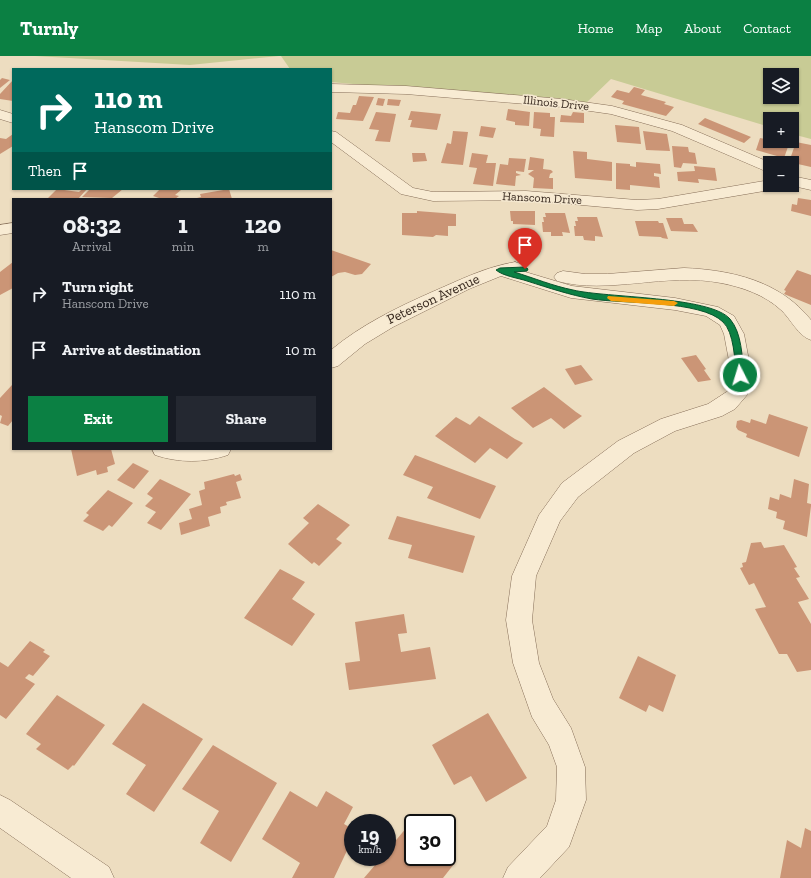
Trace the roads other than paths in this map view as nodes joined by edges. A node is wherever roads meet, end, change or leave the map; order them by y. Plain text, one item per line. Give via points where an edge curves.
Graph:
1 (332, 88) edge
2 (0, 114) edge
3 (12, 118) edge
4 (332, 136) edge
5 (763, 165) edge
6 (799, 182) edge
7 (811, 185) edge
8 (763, 186) edge
9 (12, 228) edge
10 (0, 230) edge
11 (500, 270) junction
12 (811, 334) edge
13 (332, 360) edge
14 (169, 450) edge
15 (214, 450) edge
16 (0, 810) edge
17 (98, 878) edge
18 (519, 878) edge

1 - 5 street, Illinois Drive via 562,103 612,110 677,128
2 - 3 street
4 - 8 street, Hanscom Drive via 408,191 420,196 438,198 509,195 637,205 658,204
6 - 7 street
9 - 10 street
11 - 12 street via 534,270 591,281 673,274 734,280 783,302
11 - 13 street, Peterson Avenue via 383,322
11 - 18 street via 571,292 675,304 711,311 727,321 734,334 740,378 737,395 728,403 715,410 668,425 626,447 570,490 551,515 524,576 519,620 526,663 542,707 561,738 571,767 571,800 558,836
14 - 15 street via 191,454
16 - 17 street

